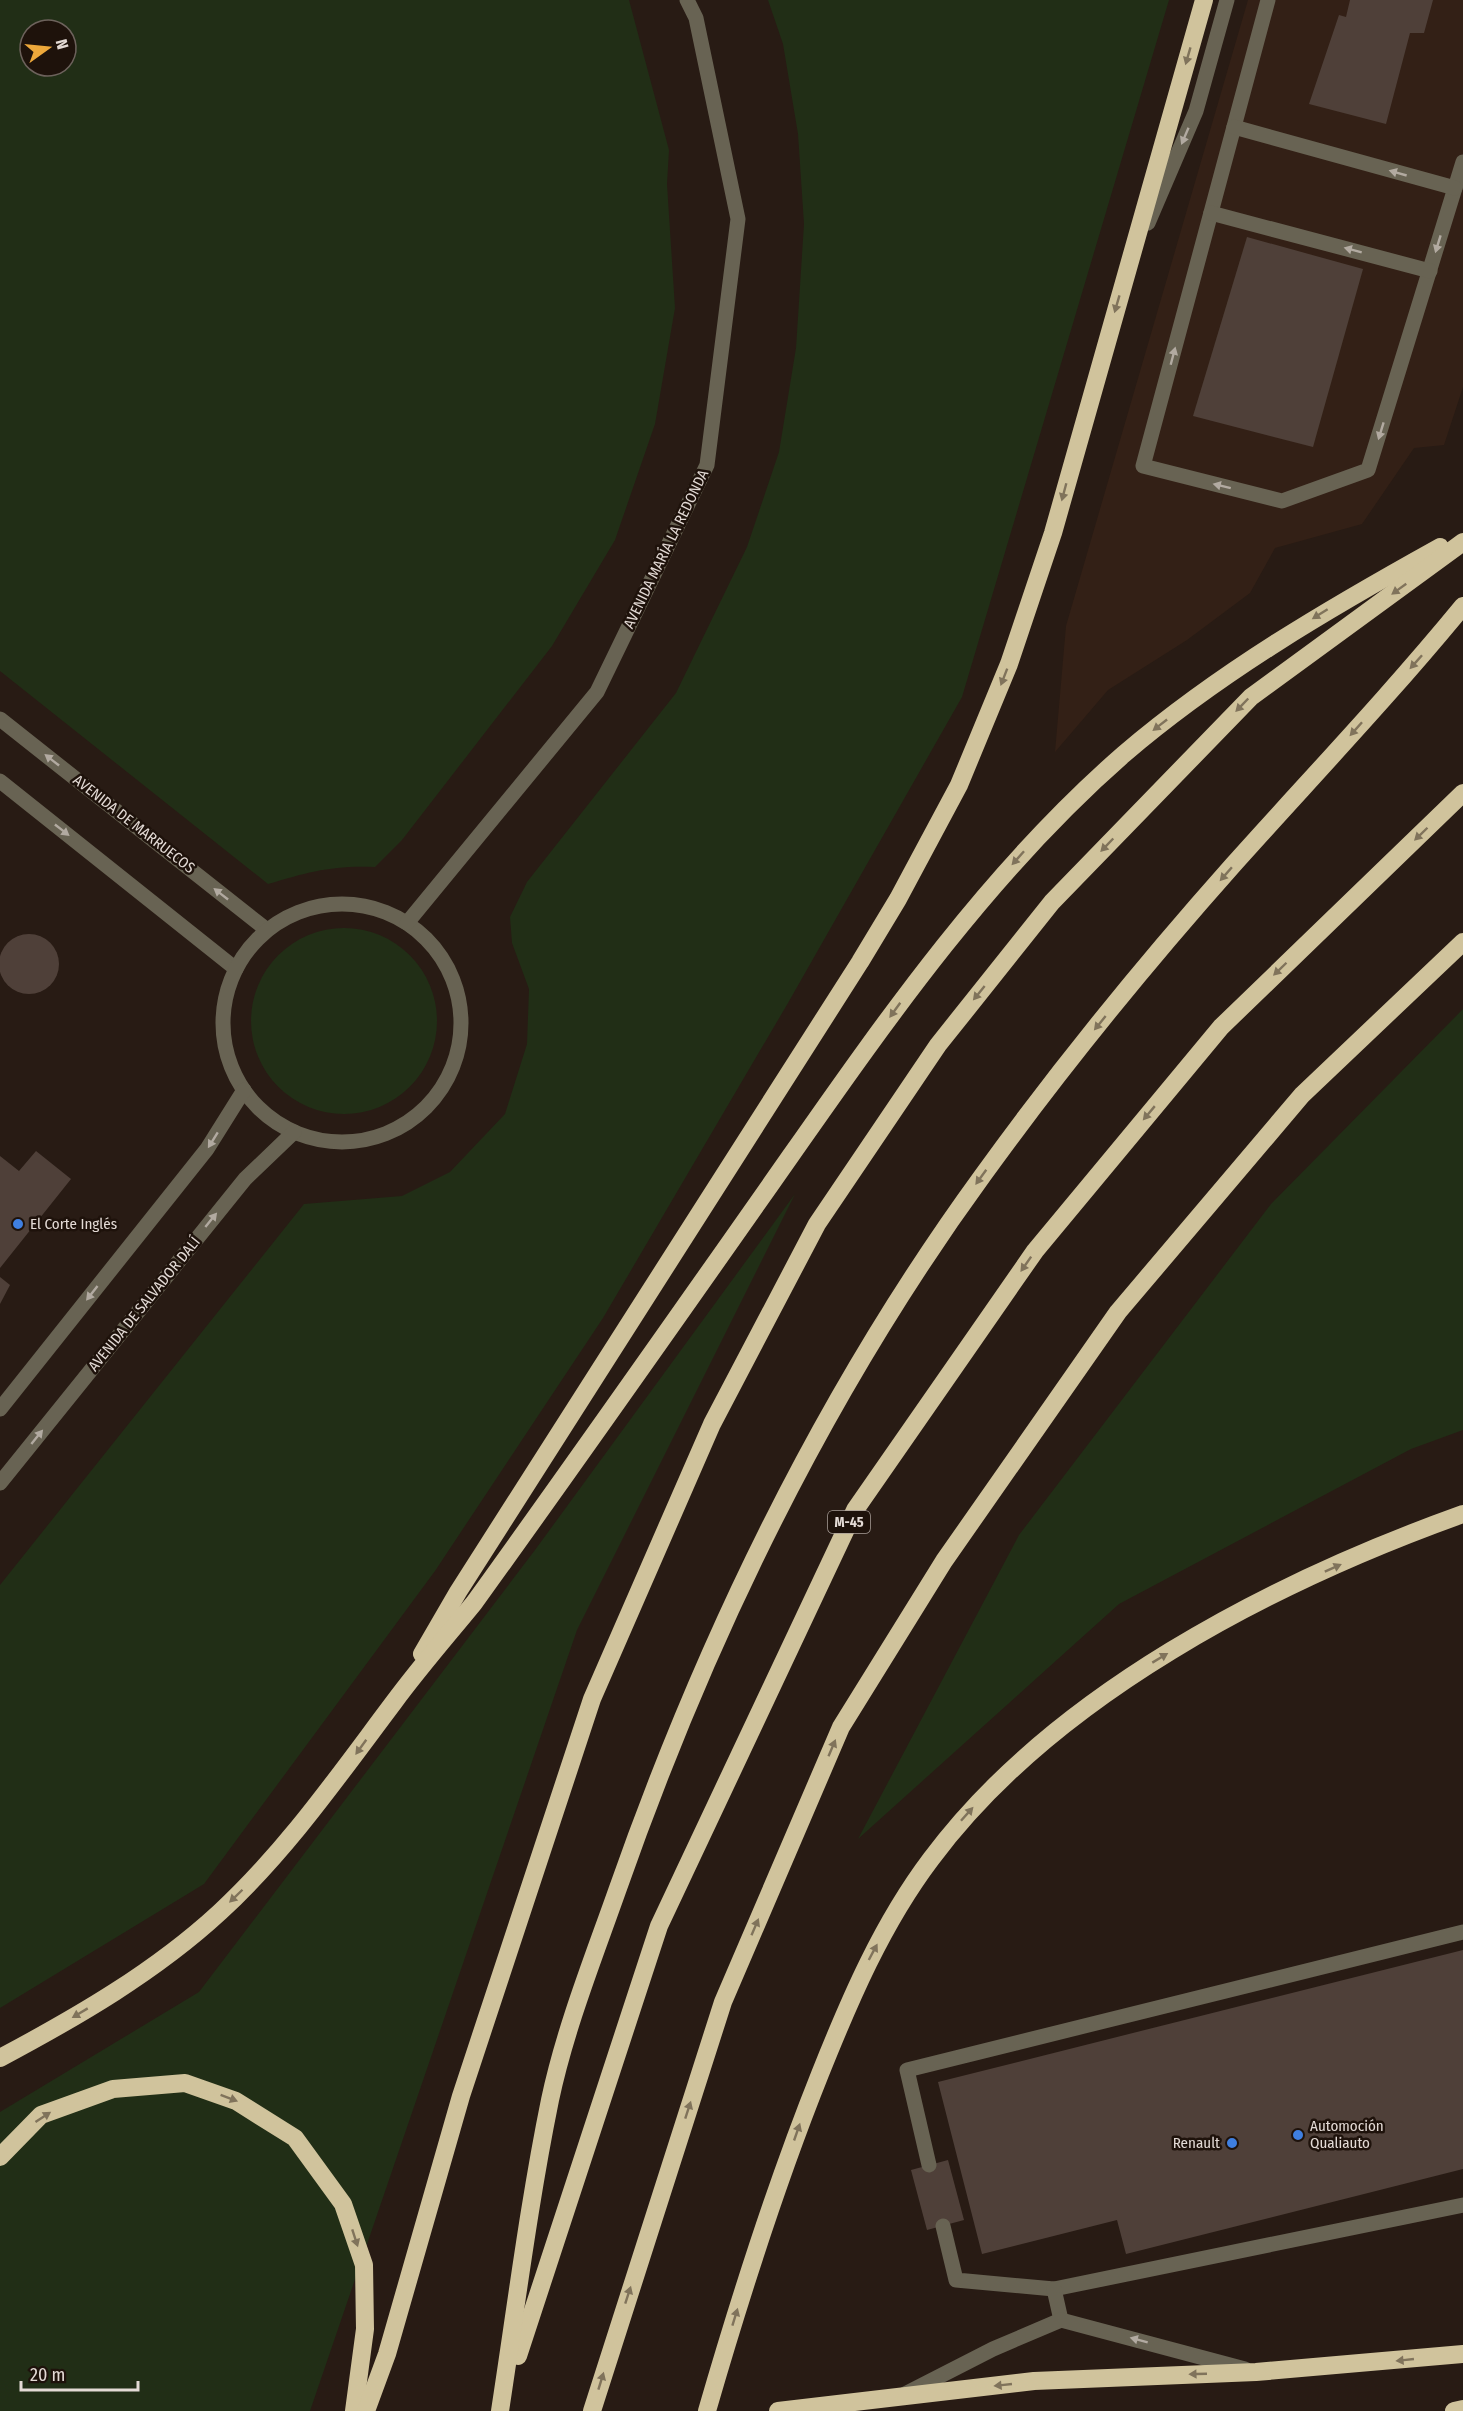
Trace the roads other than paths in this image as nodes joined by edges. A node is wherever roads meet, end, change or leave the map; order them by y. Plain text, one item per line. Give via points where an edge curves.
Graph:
1 (687, 0) edge
2 (1204, 0) edge
3 (1227, 0) edge
4 (1268, 0) edge
5 (1234, 127) junction
6 (1463, 162) edge
7 (1455, 188) junction
8 (1211, 213) junction
9 (1430, 271) junction
10 (1125, 274) junction
11 (1463, 534) edge
12 (1463, 542) edge
13 (1463, 606) edge
14 (0, 719) edge
15 (0, 781) edge
16 (1463, 793) edge
17 (407, 923) junction
18 (267, 930) junction
19 (1463, 942) edge
20 (236, 969) junction
21 (244, 1090) junction
22 (294, 1132) junction
23 (0, 1409) edge
24 (0, 1483) edge
25 (1463, 1514) edge
26 (396, 1700) junction
27 (1463, 1932) edge
28 (0, 2058) edge
29 (0, 2157) edge
30 (929, 2165) dead end
31 (1463, 2205) edge
32 (943, 2226) dead end
33 (1054, 2289) junction
34 (1061, 2320) junction
35 (1463, 2354) edge
36 (1256, 2372) junction
37 (901, 2396) junction
38 (1463, 2409) edge
39 (354, 2411) edge
40 (366, 2411) edge
41 (500, 2411) edge
42 (592, 2411) edge
43 (707, 2411) edge
44 (778, 2411) edge
45 (1454, 2411) edge

1 - 17 street, AVENIDA MARÍA LA REDONDA via 696,18 738,219 707,465 597,692
2 -> 10 highway
3 -> 10 street via 1196,111
4 - 5 street
7 -> 5 street
5 - 8 street
6 - 7 street
7 -> 9 street
9 -> 8 street
9 -> 8 street via 1368,470 1282,501 1143,466
10 -> 26 highway via 1053,533 1009,664 931,842 860,962 458,1592
11 -> 26 highway via 1322,612 1204,692 1122,756 1038,836 913,986 474,1604
12 -> 40 highway via 1251,697 1052,902 938,1045 818,1224 712,1424 592,1699 461,2096 387,2354
13 -> 41 highway via 1138,976 983,1174 860,1361 759,1547 658,1776 563,2054 551,2097
18 -> 14 street, AVENIDA DE MARRUECOS
15 -> 20 street
16 -> 41 highway, M-45 via 1221,1027 1035,1251 855,1510 659,1926
17 - 18 street via 382,911 342,904 303,910
17 - 22 street via 439,955 458,997 461,1028 450,1073 423,1110 385,1134 339,1142
18 - 20 street
42 -> 19 highway via 723,2002 842,1726 944,1561 1118,1311 1302,1095
20 - 21 street via 225,999 223,1031 229,1062
21 - 22 street via 261,1111
21 -> 23 street via 207,1149
24 -> 22 street, AVENIDA DE SALVADOR DALÍ via 244,1179
43 -> 25 highway via 757,2246 853,1990 903,1900 961,1821 1035,1747 1153,1662 1261,1602
26 -> 28 highway via 301,1825 219,1913 121,1988
27 - 30 street via 907,2070
29 -> 39 highway via 41,2115 113,2089 185,2083 237,2101 295,2138 343,2204 364,2265 365,2330
31 - 33 street
32 - 33 street via 956,2280
33 - 34 street
36 -> 34 street
34 - 37 street
35 -> 36 highway
36 -> 37 highway via 1034,2381
37 - 44 highway
38 - 45 highway

